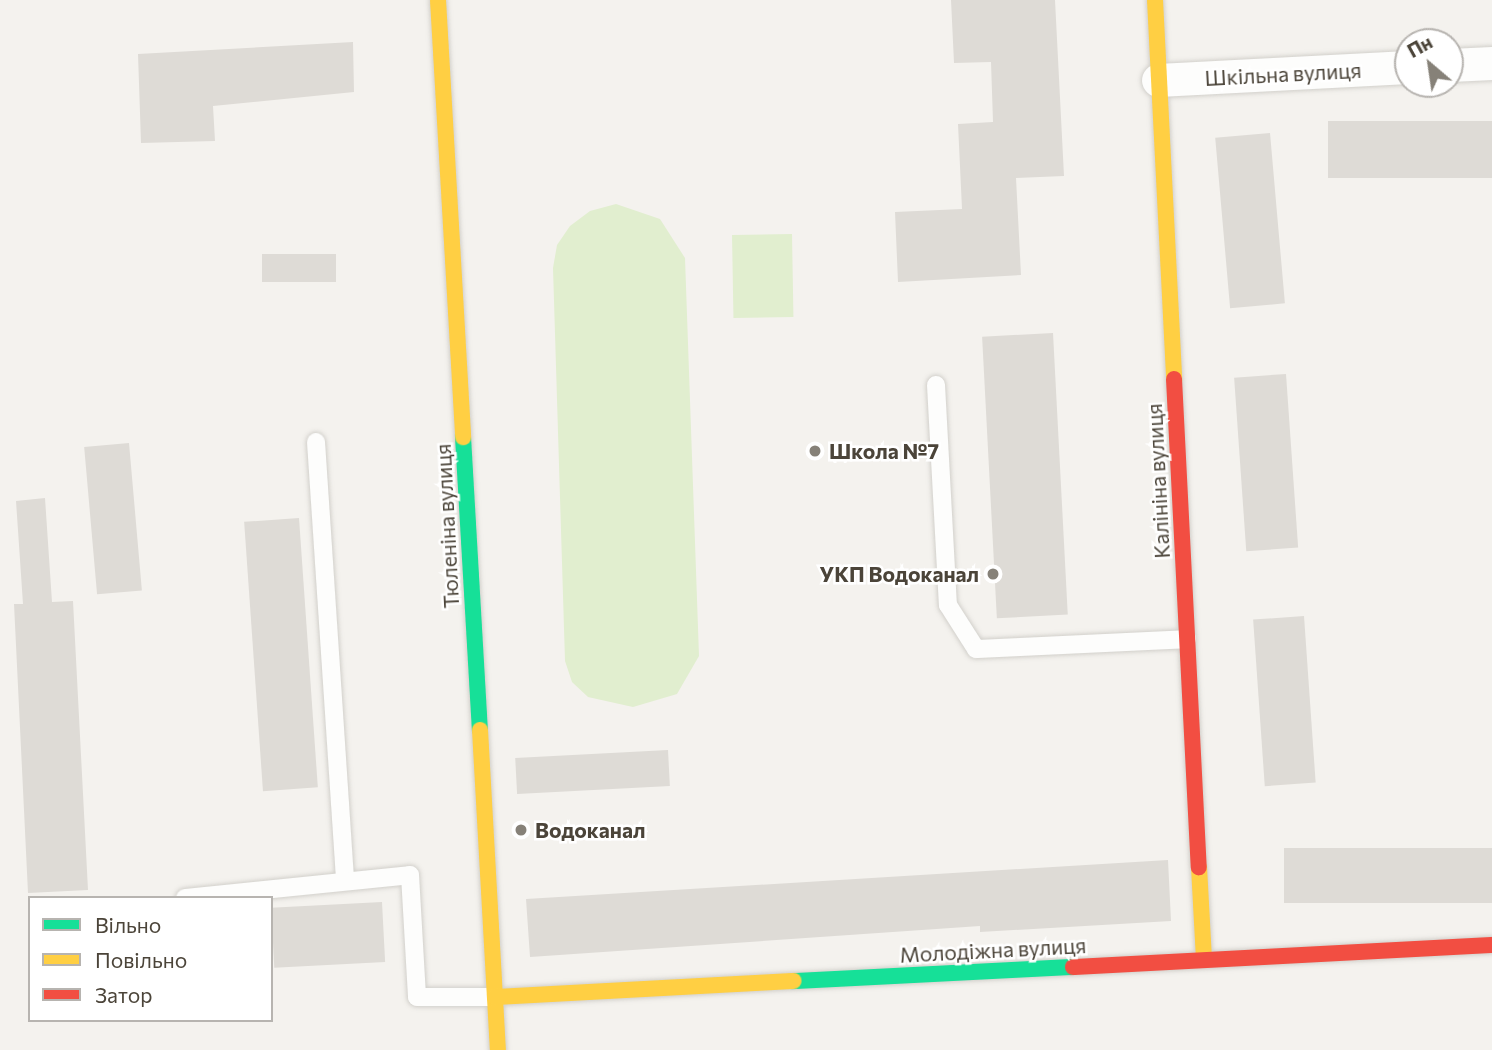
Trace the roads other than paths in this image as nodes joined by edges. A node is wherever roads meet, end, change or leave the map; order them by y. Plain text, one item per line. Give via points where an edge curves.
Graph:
1 (438, 0) edge
2 (1155, 0) edge
3 (1492, 63) edge
4 (1464, 64) edge
5 (1394, 68) edge
6 (1158, 80) junction
7 (936, 384) dead end
8 (316, 442) dead end
9 (1187, 639) junction
10 (345, 881) junction
11 (204, 896) edge
12 (1492, 945) edge
13 (1204, 960) junction
14 (495, 997) junction
15 (498, 1050) edge

1 - 14 street, Тюленіна вулиця
2 - 6 street, Калініна вулиця
3 - 4 street
5 - 6 street, Шкільна вулиця
6 - 9 street, Калініна вулиця
7 - 9 lane via 948,605 975,649
8 - 10 lane
9 - 13 street, Калініна вулиця
10 - 11 lane
10 - 14 lane via 410,875 417,997
12 - 13 street, Молодіжна вулиця
13 - 14 street, Молодіжна вулиця
14 - 15 street, Тюленіна вулиця

